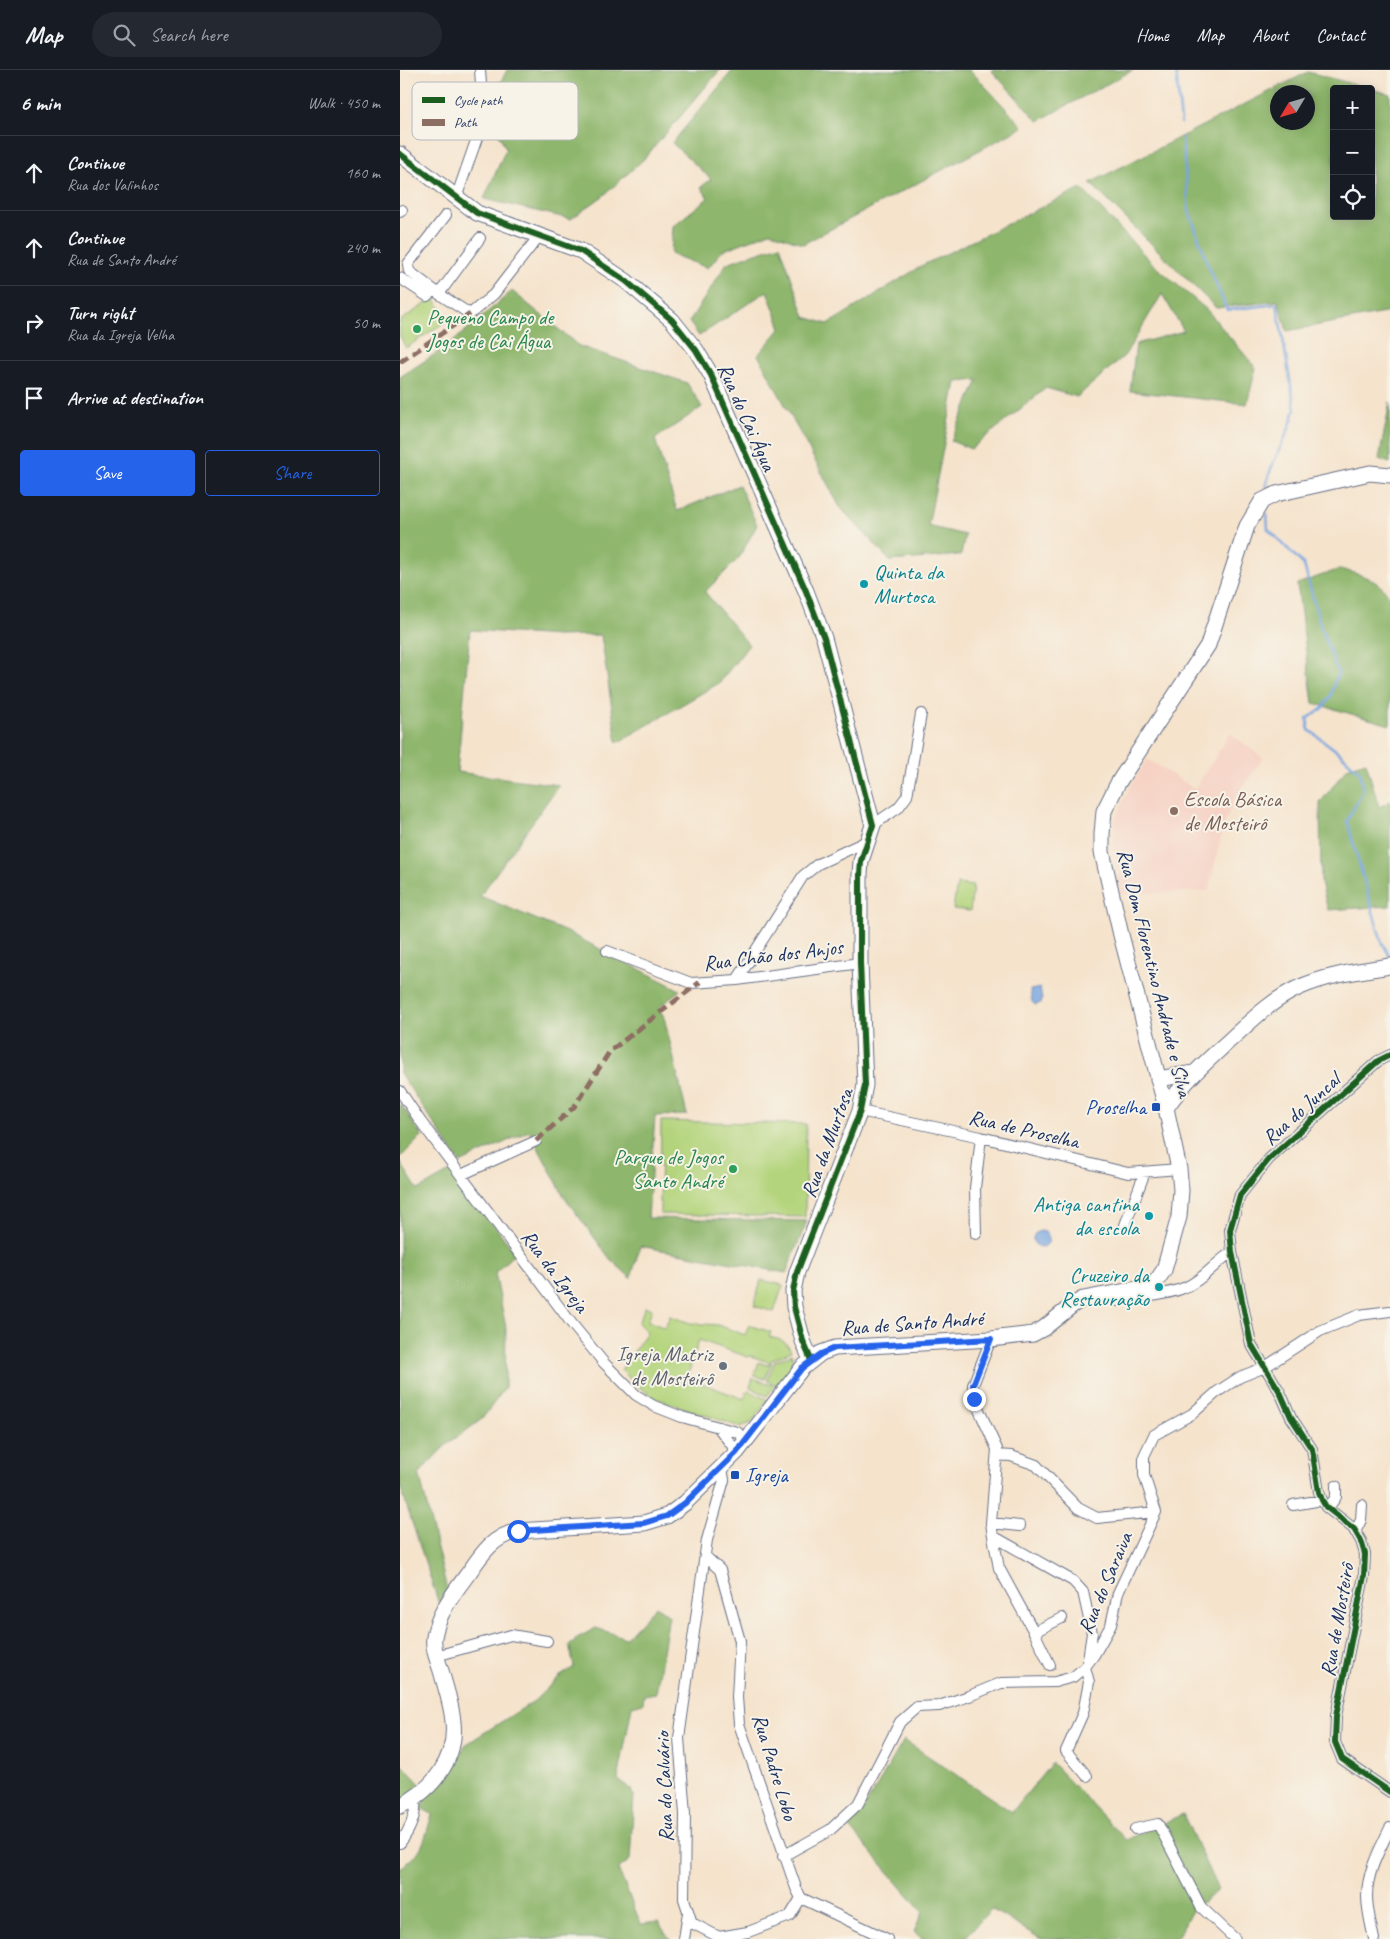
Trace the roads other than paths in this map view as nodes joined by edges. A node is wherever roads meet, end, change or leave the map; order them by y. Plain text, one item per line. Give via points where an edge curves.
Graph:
1 (476, 140) edge
2 (400, 154) edge
3 (456, 198) junction
4 (446, 215) dead end
5 (539, 236) junction
6 (480, 238) dead end
7 (400, 278) edge
8 (437, 292) junction
9 (1390, 475) edge
10 (921, 714) dead end
11 (873, 825) junction
12 (867, 841) junction
13 (606, 951) dead end
14 (860, 963) junction
15 (1390, 966) edge
16 (737, 980) junction
17 (1390, 1055) edge
18 (1194, 1073) junction
19 (1158, 1078) junction
20 (400, 1091) edge
21 (1166, 1108) junction
22 (860, 1111) junction
23 (981, 1137) junction
24 (536, 1141) dead end
25 (1179, 1169) junction
26 (1145, 1172) junction
27 (461, 1175) junction
28 (1125, 1226) dead end
29 (976, 1234) dead end
30 (1232, 1252) junction
31 (1113, 1292) junction
32 (1390, 1311) edge
33 (991, 1339) junction
34 (811, 1360) junction
35 (1265, 1367) junction
36 (718, 1427) junction
37 (747, 1440) junction
38 (737, 1452) junction
39 (997, 1455) junction
40 (722, 1468) junction
41 (1336, 1486) dead end
42 (1293, 1504) dead end
43 (1325, 1504) junction
44 (1362, 1505) dead end
45 (1156, 1512) junction
46 (991, 1523) junction
47 (1020, 1526) dead end
48 (1355, 1532) junction
49 (993, 1536) junction
50 (706, 1557) junction
51 (1062, 1618) dead end
52 (1034, 1632) junction
53 (547, 1642) dead end
54 (436, 1656) junction
55 (1050, 1665) dead end
56 (1085, 1667) junction
57 (1087, 1776) dead end
58 (1390, 1792) edge
59 (415, 1797) junction
60 (400, 1806) edge
61 (1390, 1828) edge
62 (1135, 1829) dead end
63 (400, 1843) edge
64 (783, 1856) junction
65 (801, 1898) junction
66 (688, 1910) junction
67 (684, 1939) edge
68 (887, 1939) edge
69 (1235, 1939) edge
70 (1374, 1939) edge

1 - 3 street
2 - 3 main road, Rua do Cai Água
3 - 5 main road, Rua do Cai Água via 484,216
4 - 8 street via 408,264 409,271
5 - 8 street via 494,294 470,314
5 - 11 main road, Rua do Cai Água via 581,251 626,281 672,320 711,375 824,638
6 - 8 street
7 - 8 street via 427,296
9 - 19 main road, Rua Dom Florentino Andrade e Silva via 1370,473 1276,494 1262,501 1248,526 1208,645 1104,811 1102,852
10 - 11 street via 907,796 898,808
11 - 12 main road
12 - 14 main road, Rua da Murtosa via 860,874
12 - 16 street via 818,864 803,876
13 - 16 street, Rua Chão dos Anjos via 691,983
14 - 16 street, Rua Chão dos Anjos
14 - 22 main road, Rua da Murtosa via 865,1085
15 - 18 main road via 1321,979 1298,988 1265,1010
17 - 30 street, Rua do Juncal via 1378,1061 1269,1159 1240,1196 1230,1230
18 - 19 main road
18 - 21 main road
19 - 21 main road, Rua Dom Florentino Andrade e Silva
20 - 27 street, Rua da Igreja
21 - 25 main road, Rua Dom Florentino Andrade e Silva
22 - 23 street, Rua de Proselha
22 - 34 main road, Rua da Murtosa via 797,1272 793,1291 803,1341
23 - 26 street, Rua de Proselha via 1128,1173
23 - 29 street via 975,1188
24 - 27 street
25 - 26 street, Rua de Proselha
25 - 31 main road, Rua Dom Florentino Andrade e Silva via 1179,1217 1164,1270 1155,1283
26 - 28 street
27 - 36 street, Rua da Igreja via 572,1324 636,1395 682,1417
30 - 31 street via 1187,1287 1118,1301
30 - 35 street, Rua do Juncal via 1251,1344
31 - 33 main road, Rua de Santo André via 1083,1299 1034,1334
32 - 35 street via 1359,1315 1320,1331
33 - 34 main road, Rua de Santo André via 835,1348
33 - 39 street via 973,1385 974,1399
34 - 37 main road, Rua de Santo André
35 - 43 street via 1312,1449 1319,1492
35 - 45 street via 1240,1377 1192,1414 1154,1435 1144,1456 1144,1474
36 - 37 street, Rua da Igreja via 737,1432
36 - 38 street
37 - 38 main road, Rua de Santo André
38 - 40 main road, Rua de Santo André
39 - 45 street via 1011,1456 1036,1465 1078,1508 1097,1518
39 - 46 street
40 - 50 street, Rua do Calvário via 724,1480 707,1540
40 - 54 main road, Rua de Santo André via 680,1507 659,1520 518,1531 496,1539 449,1601 434,1636
41 - 43 street via 1336,1497
42 - 43 street
43 - 48 street, Rua de Mosteirô
44 - 48 street via 1361,1520
45 - 56 street, Rua do Saraiva via 1118,1593 1111,1625
46 - 47 street
46 - 49 street
48 - 58 street, Rua de Mosteirô via 1365,1554 1364,1576 1336,1716 1335,1742 1342,1759
49 - 52 street via 999,1568
49 - 56 street via 1073,1581 1083,1592 1092,1633
50 - 64 street, Rua Padre Lobo via 720,1570 740,1641 737,1697 740,1724
50 - 66 street, Rua do Calvário via 678,1738 685,1814 684,1899
51 - 52 street
52 - 55 street
53 - 54 street via 511,1635
54 - 59 main road, Rua de Santo André via 454,1723 450,1755 432,1783
56 - 57 street via 1089,1682 1083,1713 1066,1751
56 - 64 street via 1073,1677 1055,1682 1001,1683 939,1706 917,1707 900,1722 858,1804 830,1830
59 - 60 main road, Rua de Santo André
59 - 63 street via 416,1808
61 - 70 street via 1376,1856 1367,1895
62 - 69 street via 1158,1824 1201,1907
64 - 65 street, Rua Padre Lobo
65 - 66 street via 790,1916 748,1932 719,1937 692,1922
65 - 68 street
66 - 67 street

